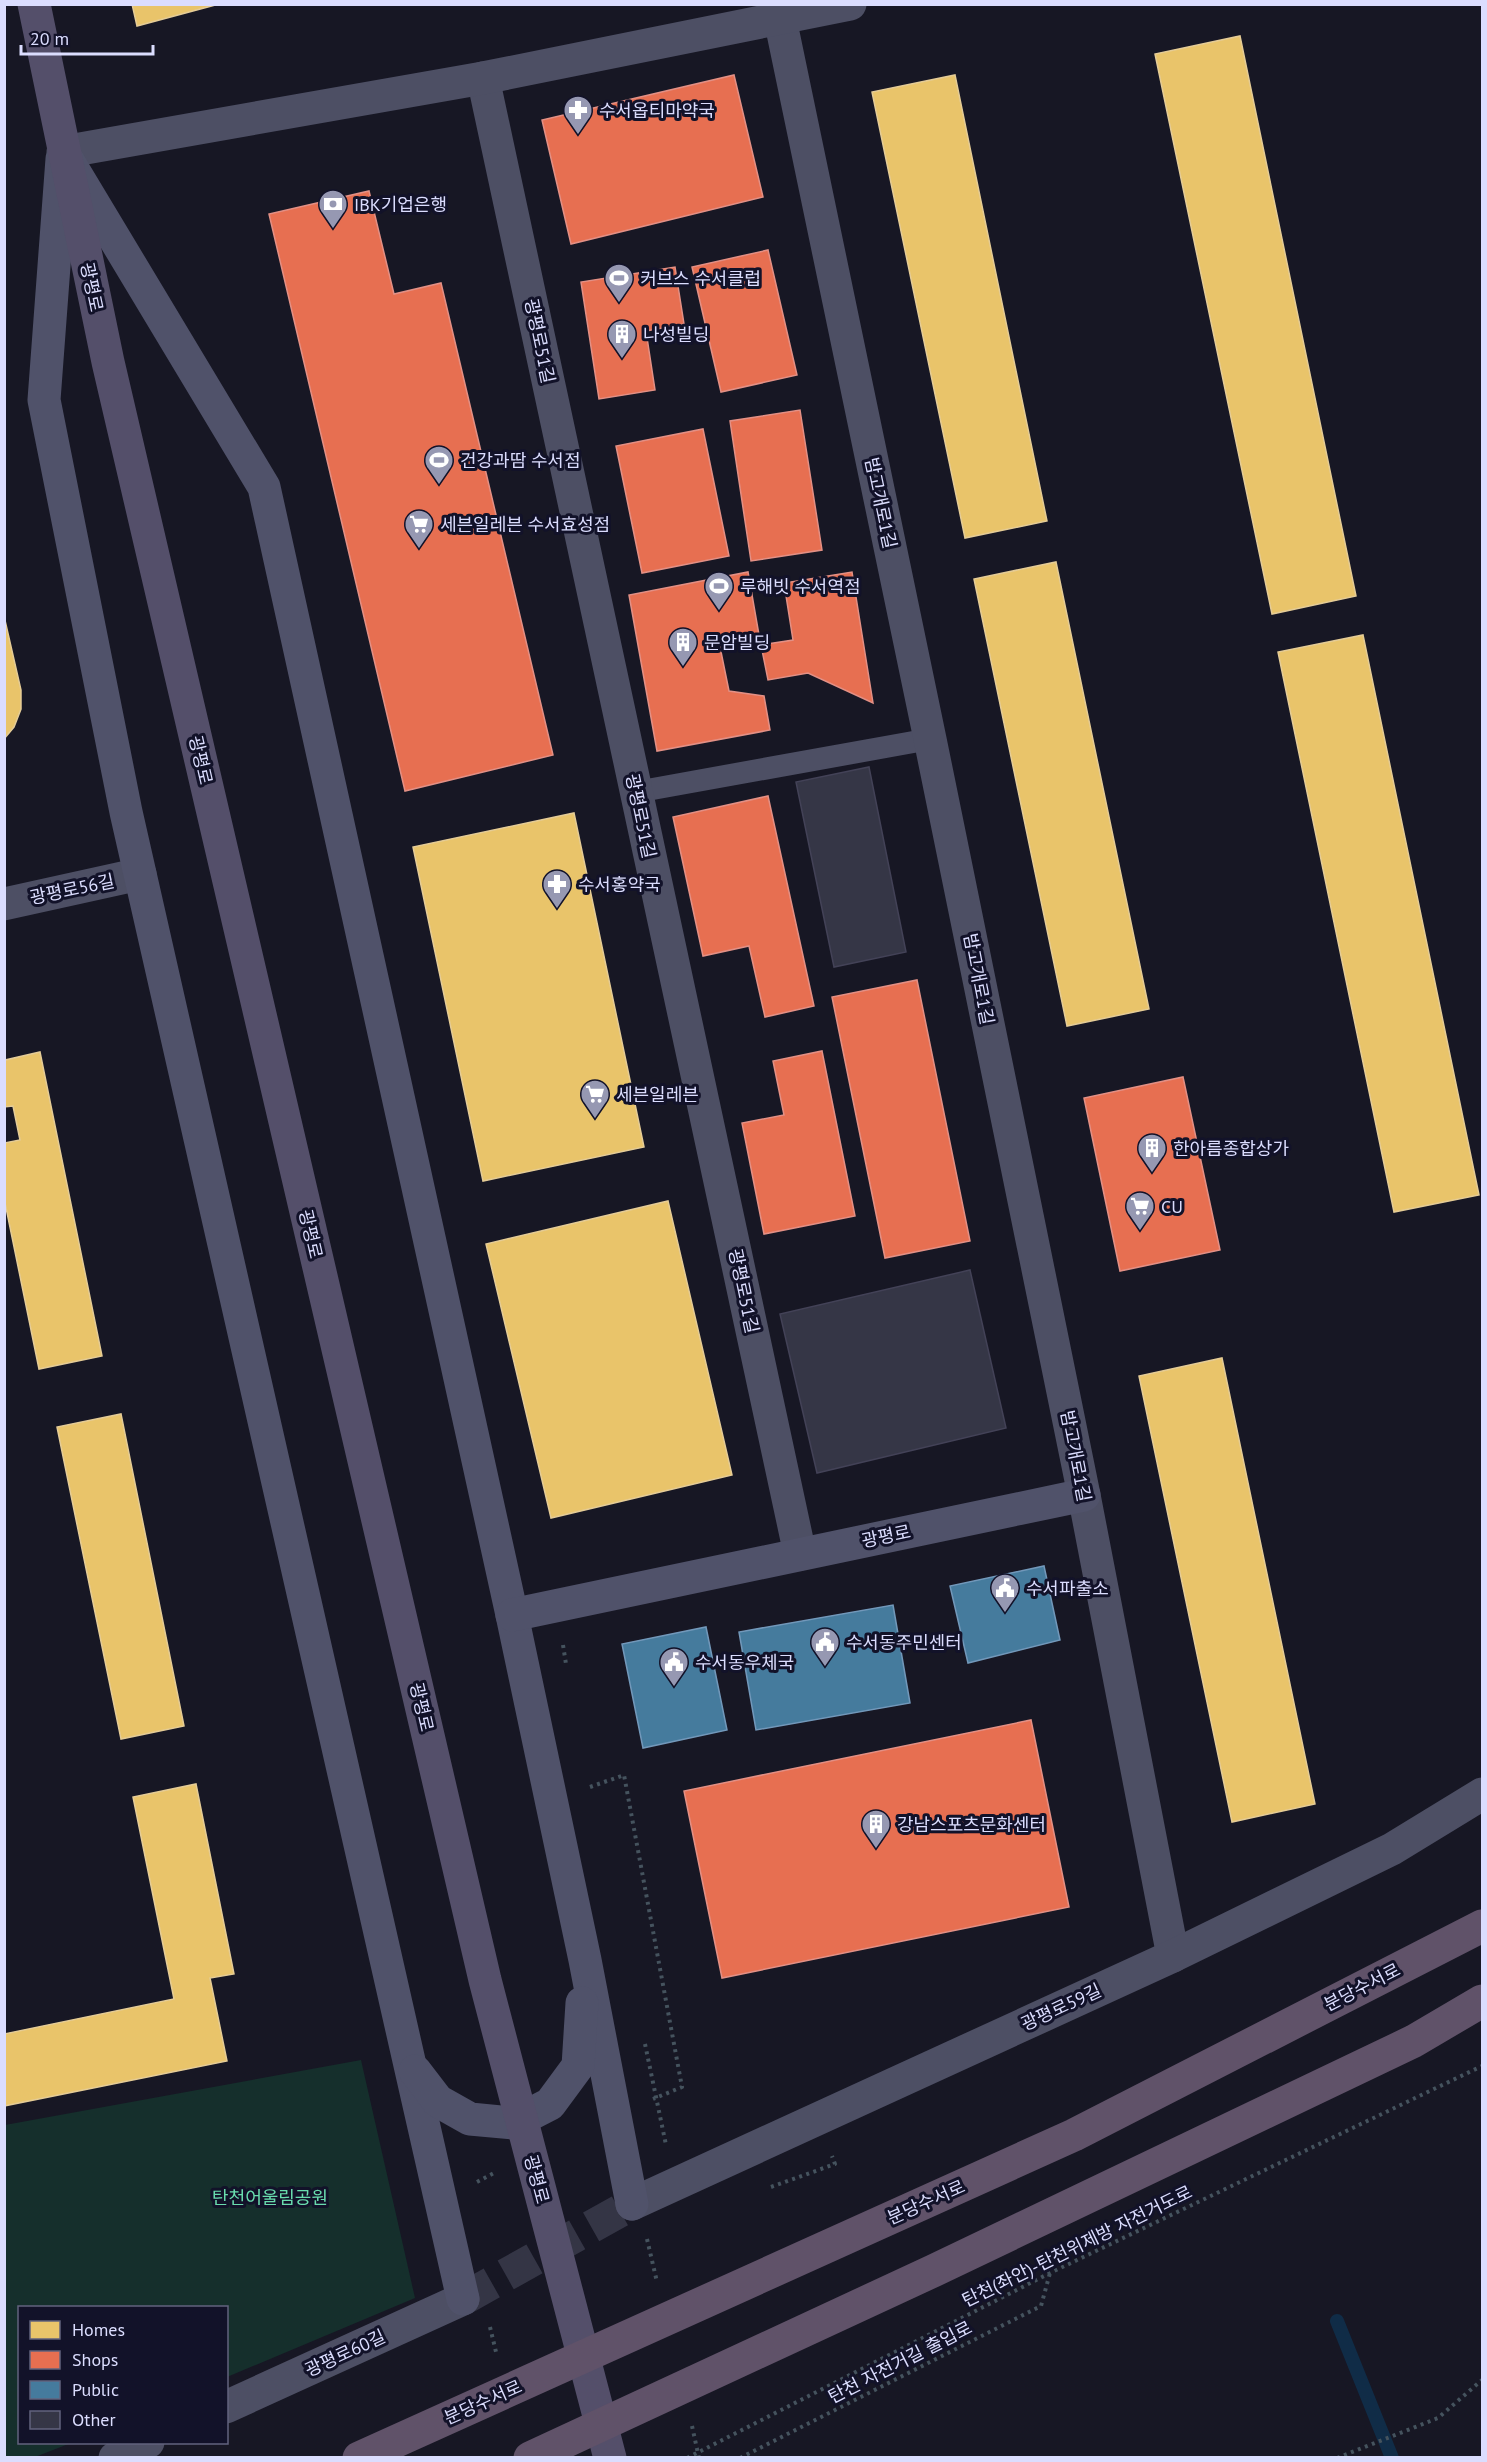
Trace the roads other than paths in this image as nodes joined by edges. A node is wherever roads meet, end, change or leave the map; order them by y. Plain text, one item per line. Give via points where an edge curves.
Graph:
1 (34, 4) edge
2 (850, 4) edge
3 (779, 12) edge
4 (483, 78) junction
5 (63, 152) junction
6 (930, 739) junction
7 (636, 792) junction
8 (140, 874) junction
9 (4, 904) edge
10 (1084, 1495) junction
11 (800, 1554) junction
12 (512, 1615) junction
13 (1482, 1794) edge
14 (1482, 1926) edge
15 (1173, 1956) junction
16 (585, 1960) junction
17 (1482, 2001) edge
18 (412, 2067) junction
19 (632, 2204) joint
20 (463, 2299) joint
21 (228, 2406) edge
22 (144, 2444) edge
23 (115, 2457) edge
24 (359, 2457) edge
25 (530, 2457) edge
26 (610, 2457) edge

1 - 5 main road, 광평로
2 - 3 street
3 - 4 street
3 - 6 street, 밤고개로1길
4 - 5 street
4 - 7 street, 광평로51길
5 - 8 main road via 44,399
5 - 12 main road via 264,487
5 - 26 main road, 광평로 via 108,362 485,1980
6 - 7 lane
6 - 10 street, 밤고개로1길
7 - 11 street, 광평로51길
8 - 9 street, 광평로56길
8 - 18 main road
10 - 11 main road, 광평로
10 - 15 street, 밤고개로1길
11 - 12 main road, 광평로
12 - 16 main road
13 - 15 street, 광평로59길 via 1392,1849
14 - 24 highway, 분당수서로 via 1074,2135
15 - 19 street, 광평로59길
16 - 18 main road via 578,2066 550,2104 513,2123 470,2119 438,2101
16 - 19 main road
17 - 25 highway via 1414,2041 933,2271
18 - 20 main road
20 - 21 street, 광평로60길
22 - 23 street

